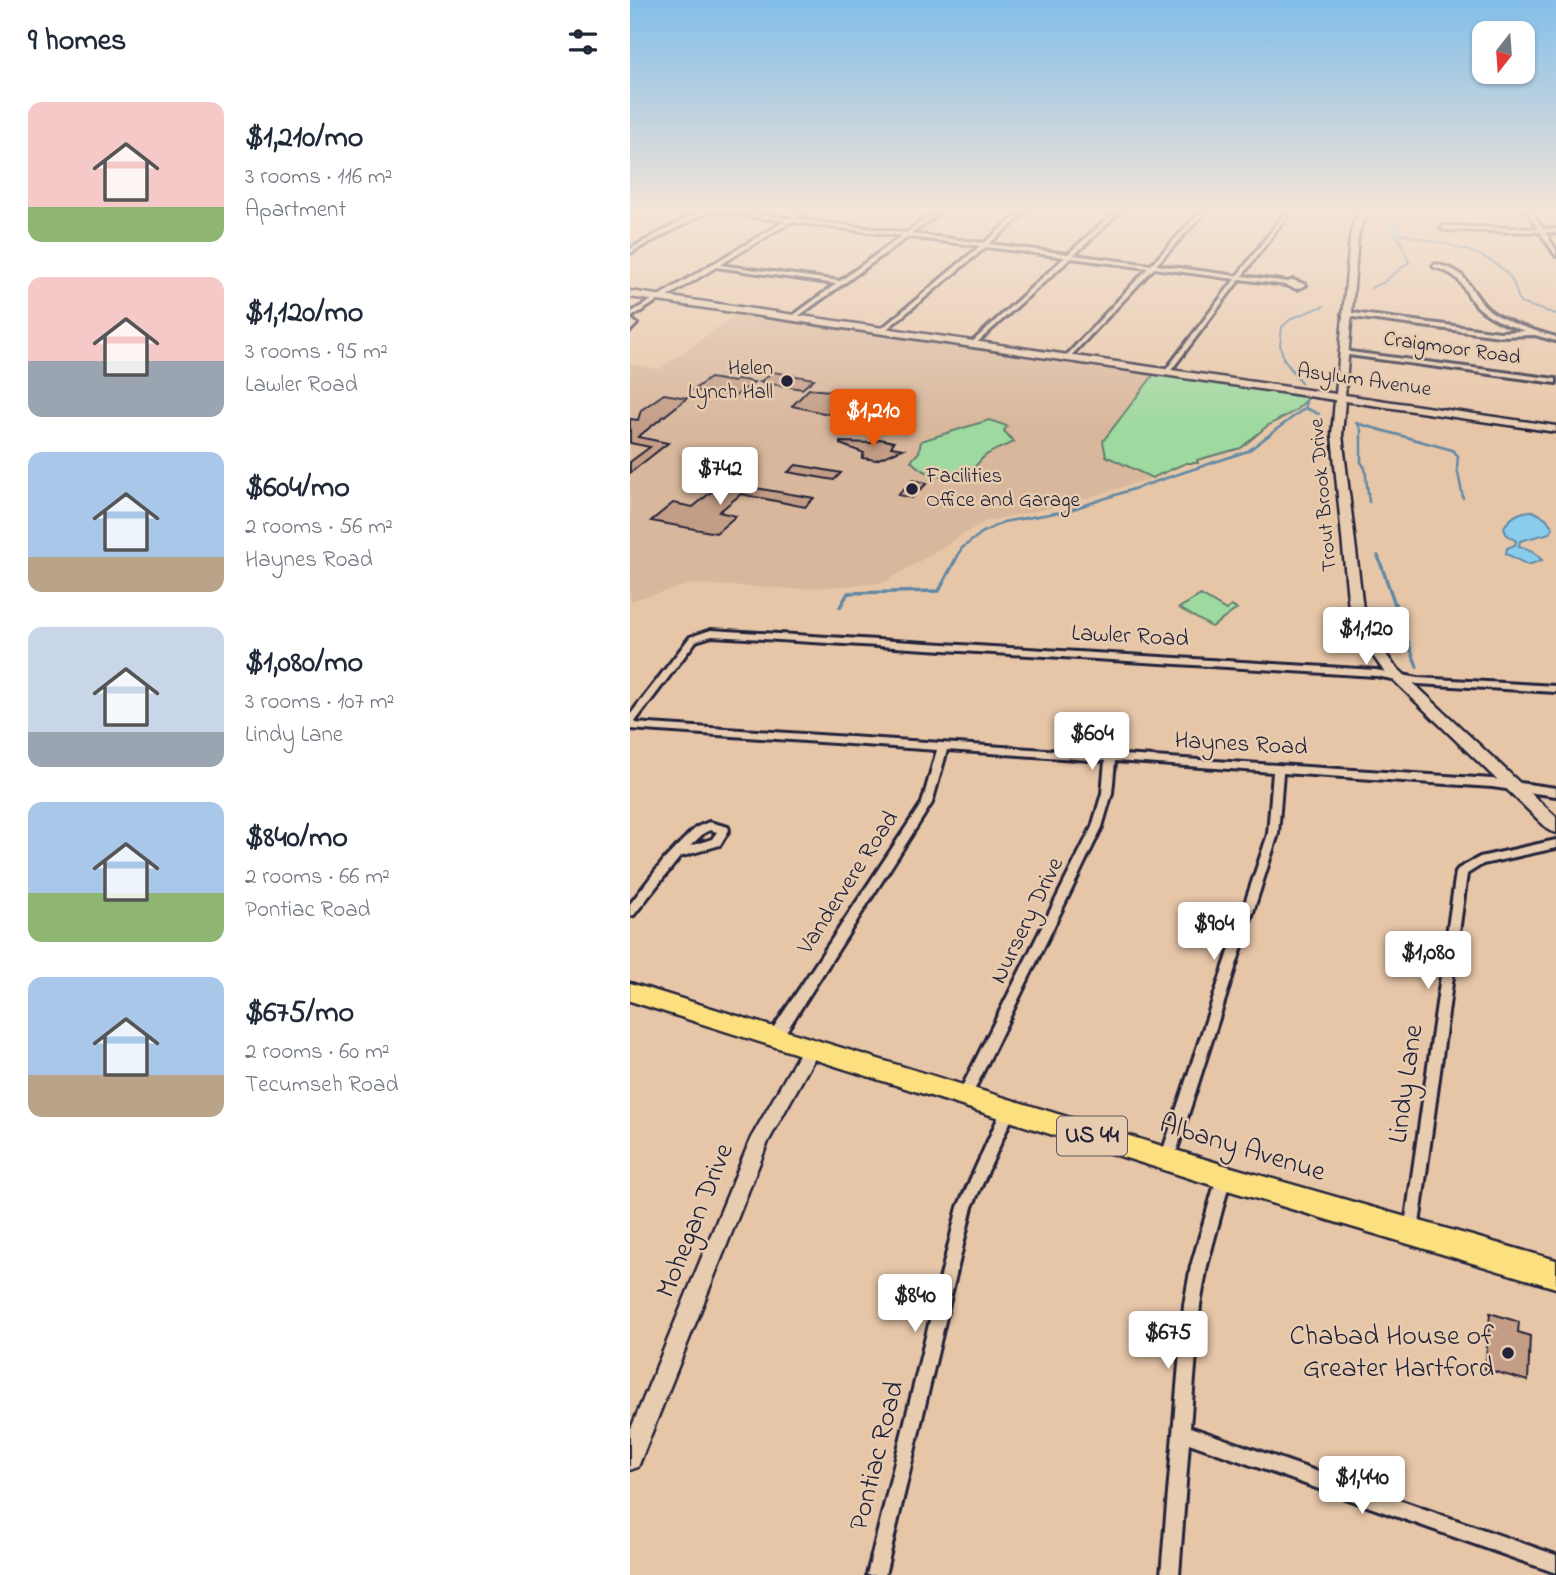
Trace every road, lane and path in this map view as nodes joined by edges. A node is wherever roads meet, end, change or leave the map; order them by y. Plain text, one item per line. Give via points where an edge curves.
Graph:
1 (686, 282) edge
2 (829, 282) edge
3 (941, 282) edge
4 (1041, 282) edge
5 (1138, 282) edge
6 (1235, 282) edge
7 (1267, 282) edge
8 (1349, 282) edge
9 (1465, 282) edge
10 (840, 283) joint
11 (1288, 284) dead end
12 (630, 294) edge
13 (659, 298) junction
14 (1345, 314) junction
15 (793, 317) junction
16 (630, 318) edge
17 (630, 329) edge
18 (882, 331) junction
19 (1536, 333) junction
20 (1556, 339) edge
21 (972, 344) junction
22 (1343, 353) junction
23 (1067, 358) junction
24 (1167, 372) junction
25 (1556, 381) edge
26 (1339, 397) junction
27 (1556, 429) edge
28 (1399, 678) junction
29 (1556, 689) edge
30 (630, 724) edge
31 (943, 747) junction
32 (1110, 758) junction
33 (1278, 768) junction
34 (1513, 787) junction
35 (1556, 792) edge
36 (1556, 827) edge
37 (1556, 844) edge
38 (677, 854) dead end
39 (630, 912) edge
40 (630, 992) edge
41 (775, 1037) junction
42 (811, 1048) junction
43 (964, 1097) junction
44 (1008, 1111) junction
45 (1167, 1159) junction
46 (1224, 1177) junction
47 (1411, 1234) junction
48 (1556, 1274) edge
49 (1181, 1432) junction
50 (630, 1459) edge
51 (1556, 1564) edge
52 (876, 1575) edge
53 (1170, 1575) edge

1 - 13 street
2 - 10 street
3 - 18 street
4 - 21 street
5 - 23 street
6 - 24 street
7 - 11 street
8 - 14 main road, Trout Brook Drive
9 - 19 street via 1483,308
10 - 15 street
12 - 13 main road, Asylum Avenue
13 - 15 main road, Asylum Avenue
13 - 16 street
14 - 19 street via 1500,334
14 - 22 main road, Trout Brook Drive
15 - 18 main road, Asylum Avenue
16 - 17 street via 635,324
18 - 21 main road, Asylum Avenue
19 - 20 street
21 - 23 main road, Asylum Avenue
22 - 25 street, Craigmoor Road
22 - 26 main road, Trout Brook Drive
23 - 24 main road, Asylum Avenue
24 - 26 main road, Asylum Avenue
26 - 27 main road, Asylum Avenue
26 - 28 main road, Trout Brook Drive via 1337,435 1356,609 1369,640
28 - 29 street, Lawler Road
28 - 30 street, Lawler Road via 1376,673 700,635 690,642
28 - 34 main road, Trout Brook Drive
30 - 31 street, Haynes Road
31 - 32 street, Haynes Road
31 - 41 street, Vandervere Road via 927,803
32 - 33 street, Haynes Road
32 - 43 street, Nursery Drive via 1097,827
33 - 34 street, Haynes Road
33 - 45 street via 1273,834
34 - 35 street, Haynes Road
34 - 36 main road, Trout Brook Drive
37 - 47 street, Lindy Lane via 1480,861 1462,872
38 - 39 street
40 - 41 highway, Albany Avenue / US 44
41 - 42 highway, Albany Avenue / US 44
42 - 43 highway, Albany Avenue / US 44
42 - 50 street, Mohegan Drive via 760,1138
43 - 44 highway, Albany Avenue / US 44
44 - 45 highway, Albany Avenue / US 44
44 - 52 street, Pontiac Road via 965,1207
45 - 46 highway, Albany Avenue / US 44
46 - 47 highway, Albany Avenue / US 44
46 - 49 street via 1192,1305
47 - 48 highway, Albany Avenue / US 44
49 - 51 street
49 - 53 street

